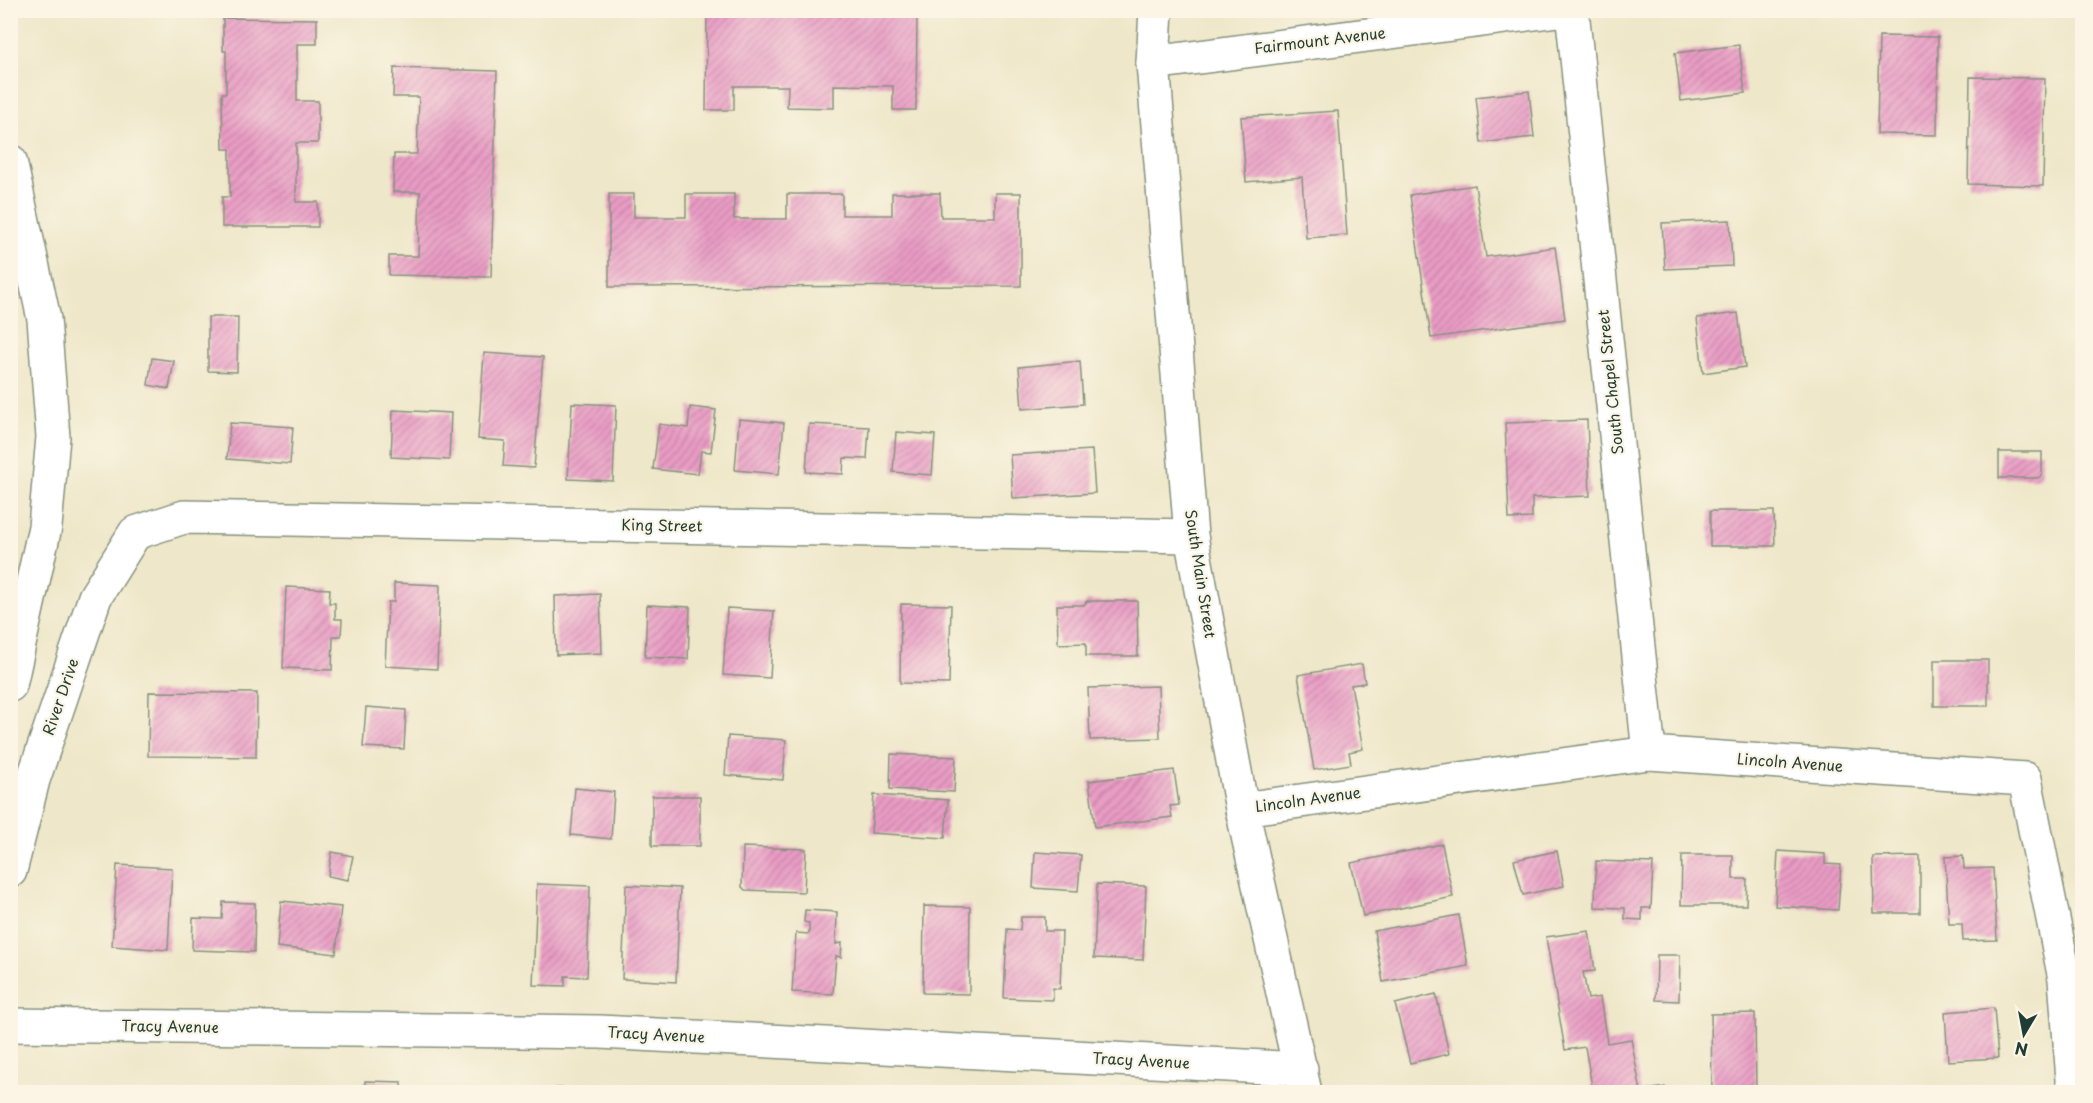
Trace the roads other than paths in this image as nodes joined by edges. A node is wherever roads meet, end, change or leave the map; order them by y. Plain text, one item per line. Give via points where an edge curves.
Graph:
1 (1156, 10) edge
2 (1558, 10) edge
3 (1572, 10) edge
4 (1153, 63) junction
5 (10, 161) edge
6 (135, 533) joint
7 (1191, 536) junction
8 (10, 685) edge
9 (1649, 753) junction
10 (1242, 809) junction
11 (10, 871) edge
12 (10, 1025) edge
13 (1303, 1081) edge
14 (2074, 1092) edge

1 - 4 street, South Main Street
2 - 4 street, Fairmount Avenue
3 - 9 street, South Chapel Street
4 - 7 street, South Main Street
5 - 8 street via 44,320 53,437 45,527
6 - 7 street, King Street via 184,517
6 - 11 street, River Drive via 95,597 33,780
7 - 10 street, South Main Street
9 - 10 street, Lincoln Avenue
9 - 14 street, Lincoln Avenue via 2025,779 2065,979
10 - 13 street, South Main Street
12 - 13 street, Tracy Avenue via 600,1032

